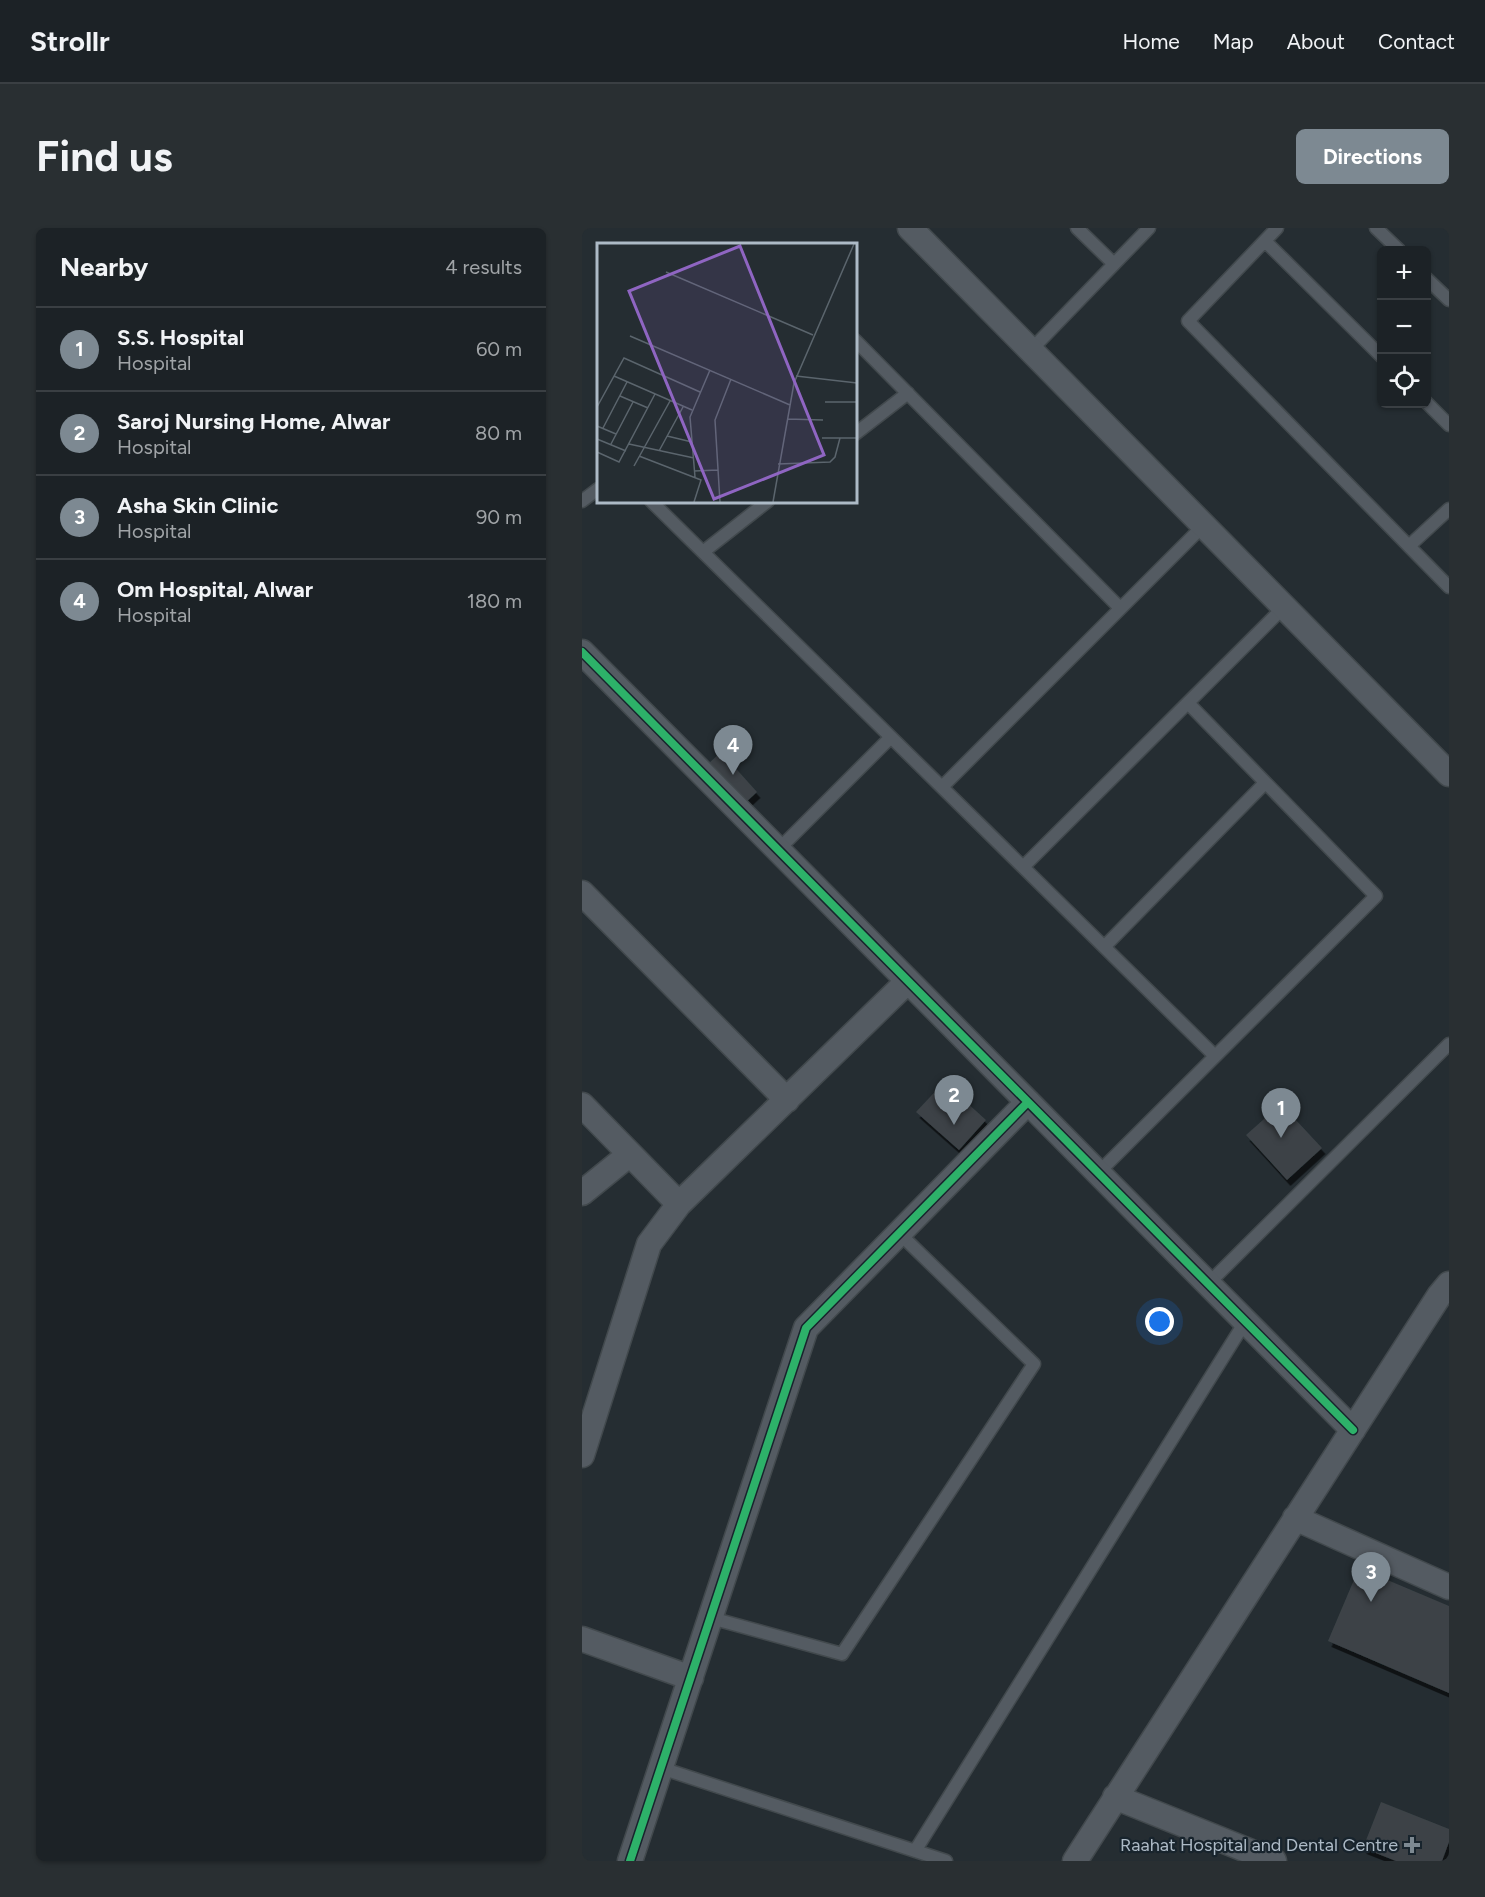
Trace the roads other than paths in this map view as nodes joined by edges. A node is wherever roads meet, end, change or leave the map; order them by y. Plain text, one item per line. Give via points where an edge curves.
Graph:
1 (910, 228) edge
2 (1077, 228) edge
3 (1149, 228) edge
4 (1277, 228) edge
5 (1376, 228) edge
6 (1265, 241) junction
7 (1395, 246) edge
8 (1114, 264) junction
9 (1431, 283) edge
10 (1449, 300) edge
11 (856, 341) edge
12 (1031, 350) junction
13 (1379, 354) edge
14 (908, 393) junction
15 (1431, 407) edge
16 (1449, 425) edge
17 (856, 433) edge
18 (597, 490) edge
19 (582, 501) edge
20 (652, 502) edge
21 (767, 502) edge
22 (1449, 509) edge
23 (1204, 525) junction
24 (1409, 546) junction
25 (703, 552) junction
26 (1449, 587) edge
27 (1284, 607) junction
28 (1120, 608) junction
29 (582, 652) edge
30 (1188, 703) junction
31 (891, 737) junction
32 (1449, 774) edge
33 (1265, 783) junction
34 (942, 787) junction
35 (778, 850) junction
36 (1023, 867) junction
37 (582, 892) edge
38 (1104, 947) junction
39 (908, 981) junction
40 (1449, 1044) edge
41 (1215, 1056) junction
42 (787, 1100) junction
43 (1028, 1102) junction
44 (582, 1105) edge
45 (630, 1154) junction
46 (1098, 1173) junction
47 (582, 1192) edge
48 (679, 1204) junction
49 (899, 1233) junction
50 (1208, 1284) junction
51 (1449, 1284) edge
52 (1245, 1322) junction
53 (588, 1412) edge
54 (1353, 1430) junction
55 (582, 1455) edge
56 (1295, 1518) junction
57 (1449, 1587) edge
58 (711, 1618) junction
59 (582, 1639) edge
60 (691, 1678) junction
61 (661, 1768) junction
62 (1115, 1797) junction
63 (915, 1851) junction
64 (630, 1861) edge
65 (946, 1861) edge
66 (1075, 1861) edge
67 (1274, 1861) edge

1 - 12 street
2 - 8 lane
3 - 8 lane
4 - 6 lane
5 - 7 lane
6 - 13 lane
6 - 24 lane via 1188,321
8 - 12 lane
9 - 10 lane
11 - 14 lane
12 - 23 street
14 - 17 lane
14 - 28 lane
15 - 16 lane
18 - 19 lane
20 - 25 lane
21 - 25 lane
22 - 24 lane
23 - 27 street
23 - 28 lane
24 - 26 lane
25 - 31 lane
27 - 30 lane
27 - 32 street
28 - 34 lane
29 - 35 street
30 - 33 lane
30 - 36 lane
31 - 34 lane
31 - 35 lane
33 - 38 lane
33 - 41 lane via 1376,896
34 - 36 lane
35 - 39 street
36 - 38 lane
37 - 42 street
38 - 41 lane
39 - 42 street
39 - 43 street
40 - 50 lane
41 - 46 lane
42 - 48 street
43 - 46 street
43 - 49 street
44 - 45 street
45 - 47 street
45 - 48 street
46 - 50 street
48 - 53 street via 649,1244
49 - 58 street via 806,1328
49 - 58 lane via 1034,1364 842,1654
50 - 52 street
51 - 54 street
52 - 54 street
52 - 63 lane
53 - 55 street
54 - 56 street
56 - 57 street
56 - 62 street
58 - 60 street
59 - 60 street
60 - 61 street
61 - 63 lane
61 - 64 street
62 - 66 street
62 - 67 street
63 - 65 lane

